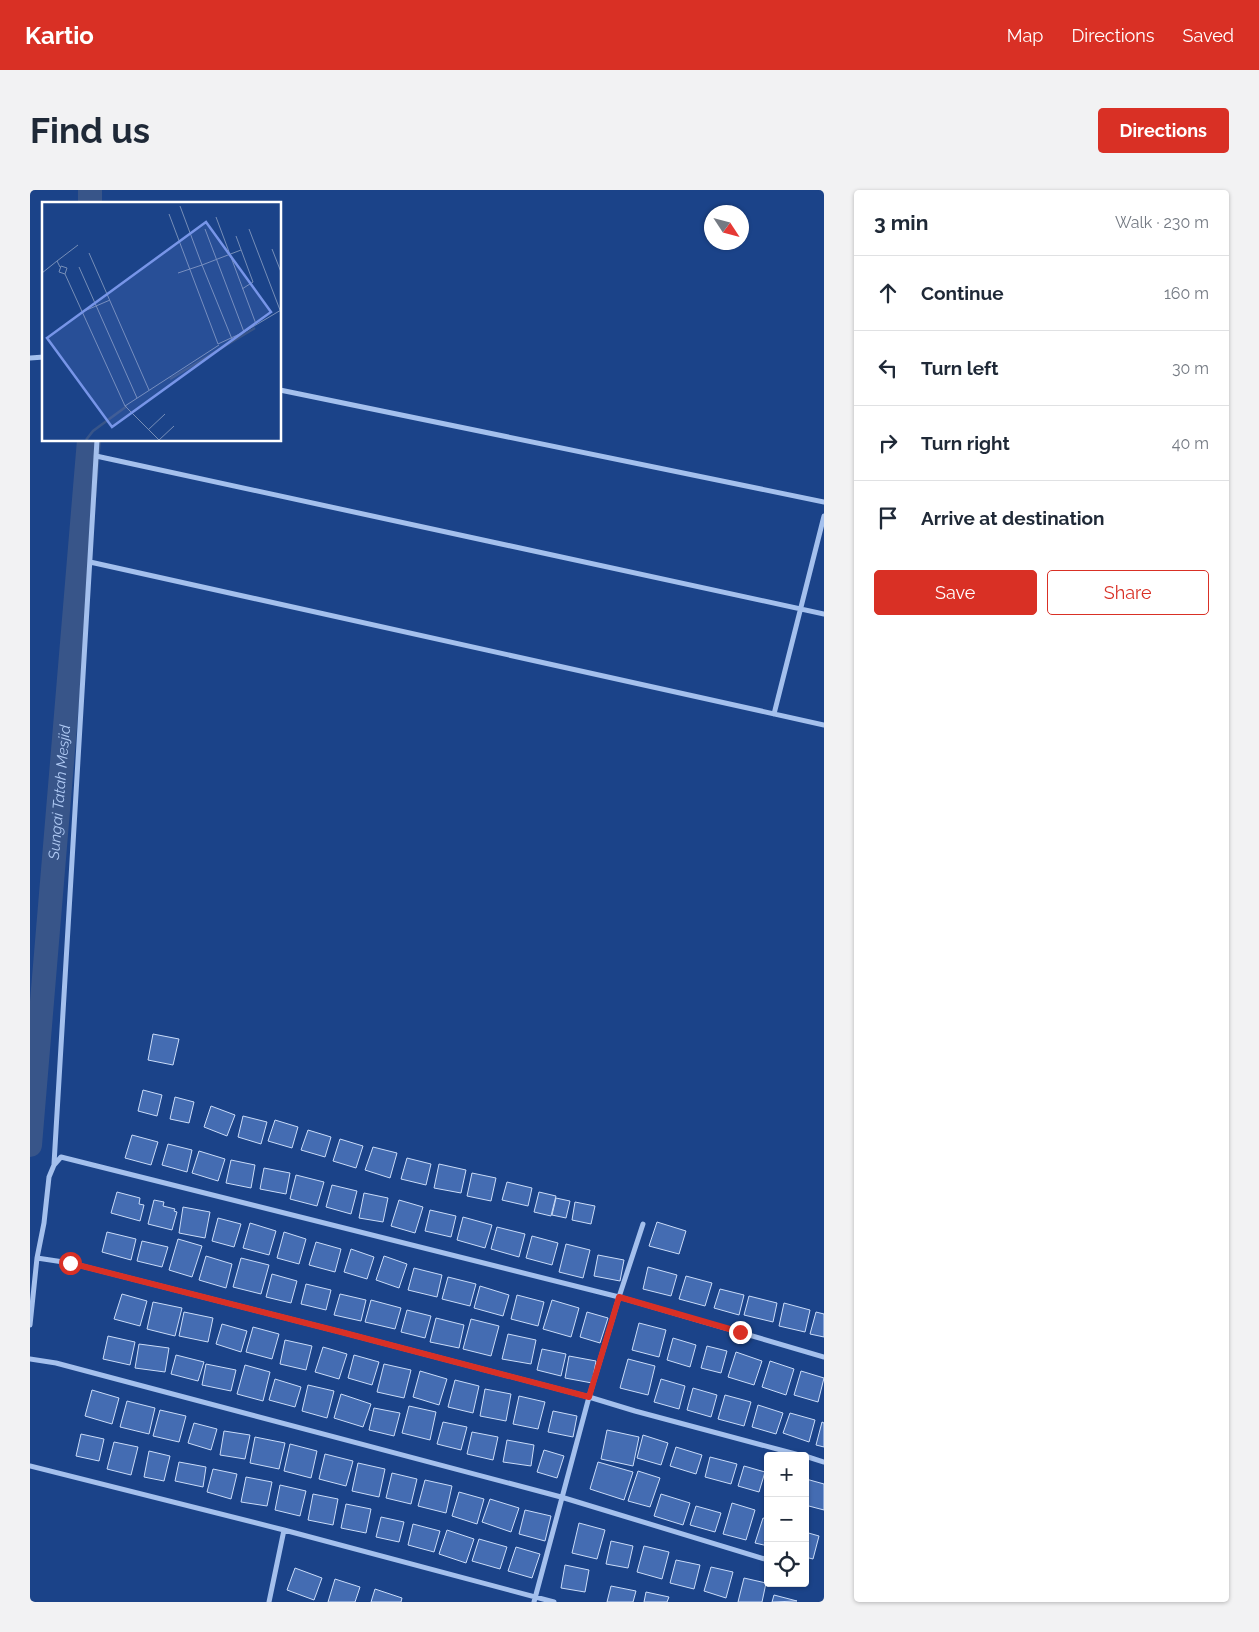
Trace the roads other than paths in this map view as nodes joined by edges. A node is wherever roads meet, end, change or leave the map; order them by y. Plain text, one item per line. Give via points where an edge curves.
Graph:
1 (281, 390) edge
2 (97, 441) edge
3 (96, 456) junction
4 (824, 502) edge
5 (824, 516) edge
6 (90, 562) junction
7 (801, 609) junction
8 (824, 614) edge
9 (774, 714) junction
10 (824, 725) edge
11 (54, 1165) junction
12 (643, 1224) dead end
13 (37, 1258) junction
14 (619, 1297) junction
15 (30, 1326) edge
16 (824, 1357) edge
17 (30, 1359) edge
18 (589, 1397) junction
19 (789, 1452) edge
20 (809, 1458) edge
21 (824, 1462) edge
22 (30, 1466) edge
23 (562, 1497) junction
24 (284, 1530) junction
25 (764, 1559) edge
26 (534, 1599) edge
27 (269, 1602) edge
28 (554, 1602) edge

1 - 4 street
2 - 3 street
3 - 6 street
3 - 7 street
5 - 7 street
6 - 9 street
6 - 11 street
7 - 8 street
7 - 9 street
9 - 10 street
11 - 13 street via 49,1177
11 - 14 street via 61,1157
12 - 14 street
13 - 15 street
13 - 18 street via 70,1263
14 - 16 street
14 - 18 street
17 - 23 street via 56,1363
18 - 19 street
18 - 23 street
20 - 21 street
22 - 24 street
23 - 25 street
23 - 26 street
24 - 26 street
24 - 27 street
26 - 28 street

